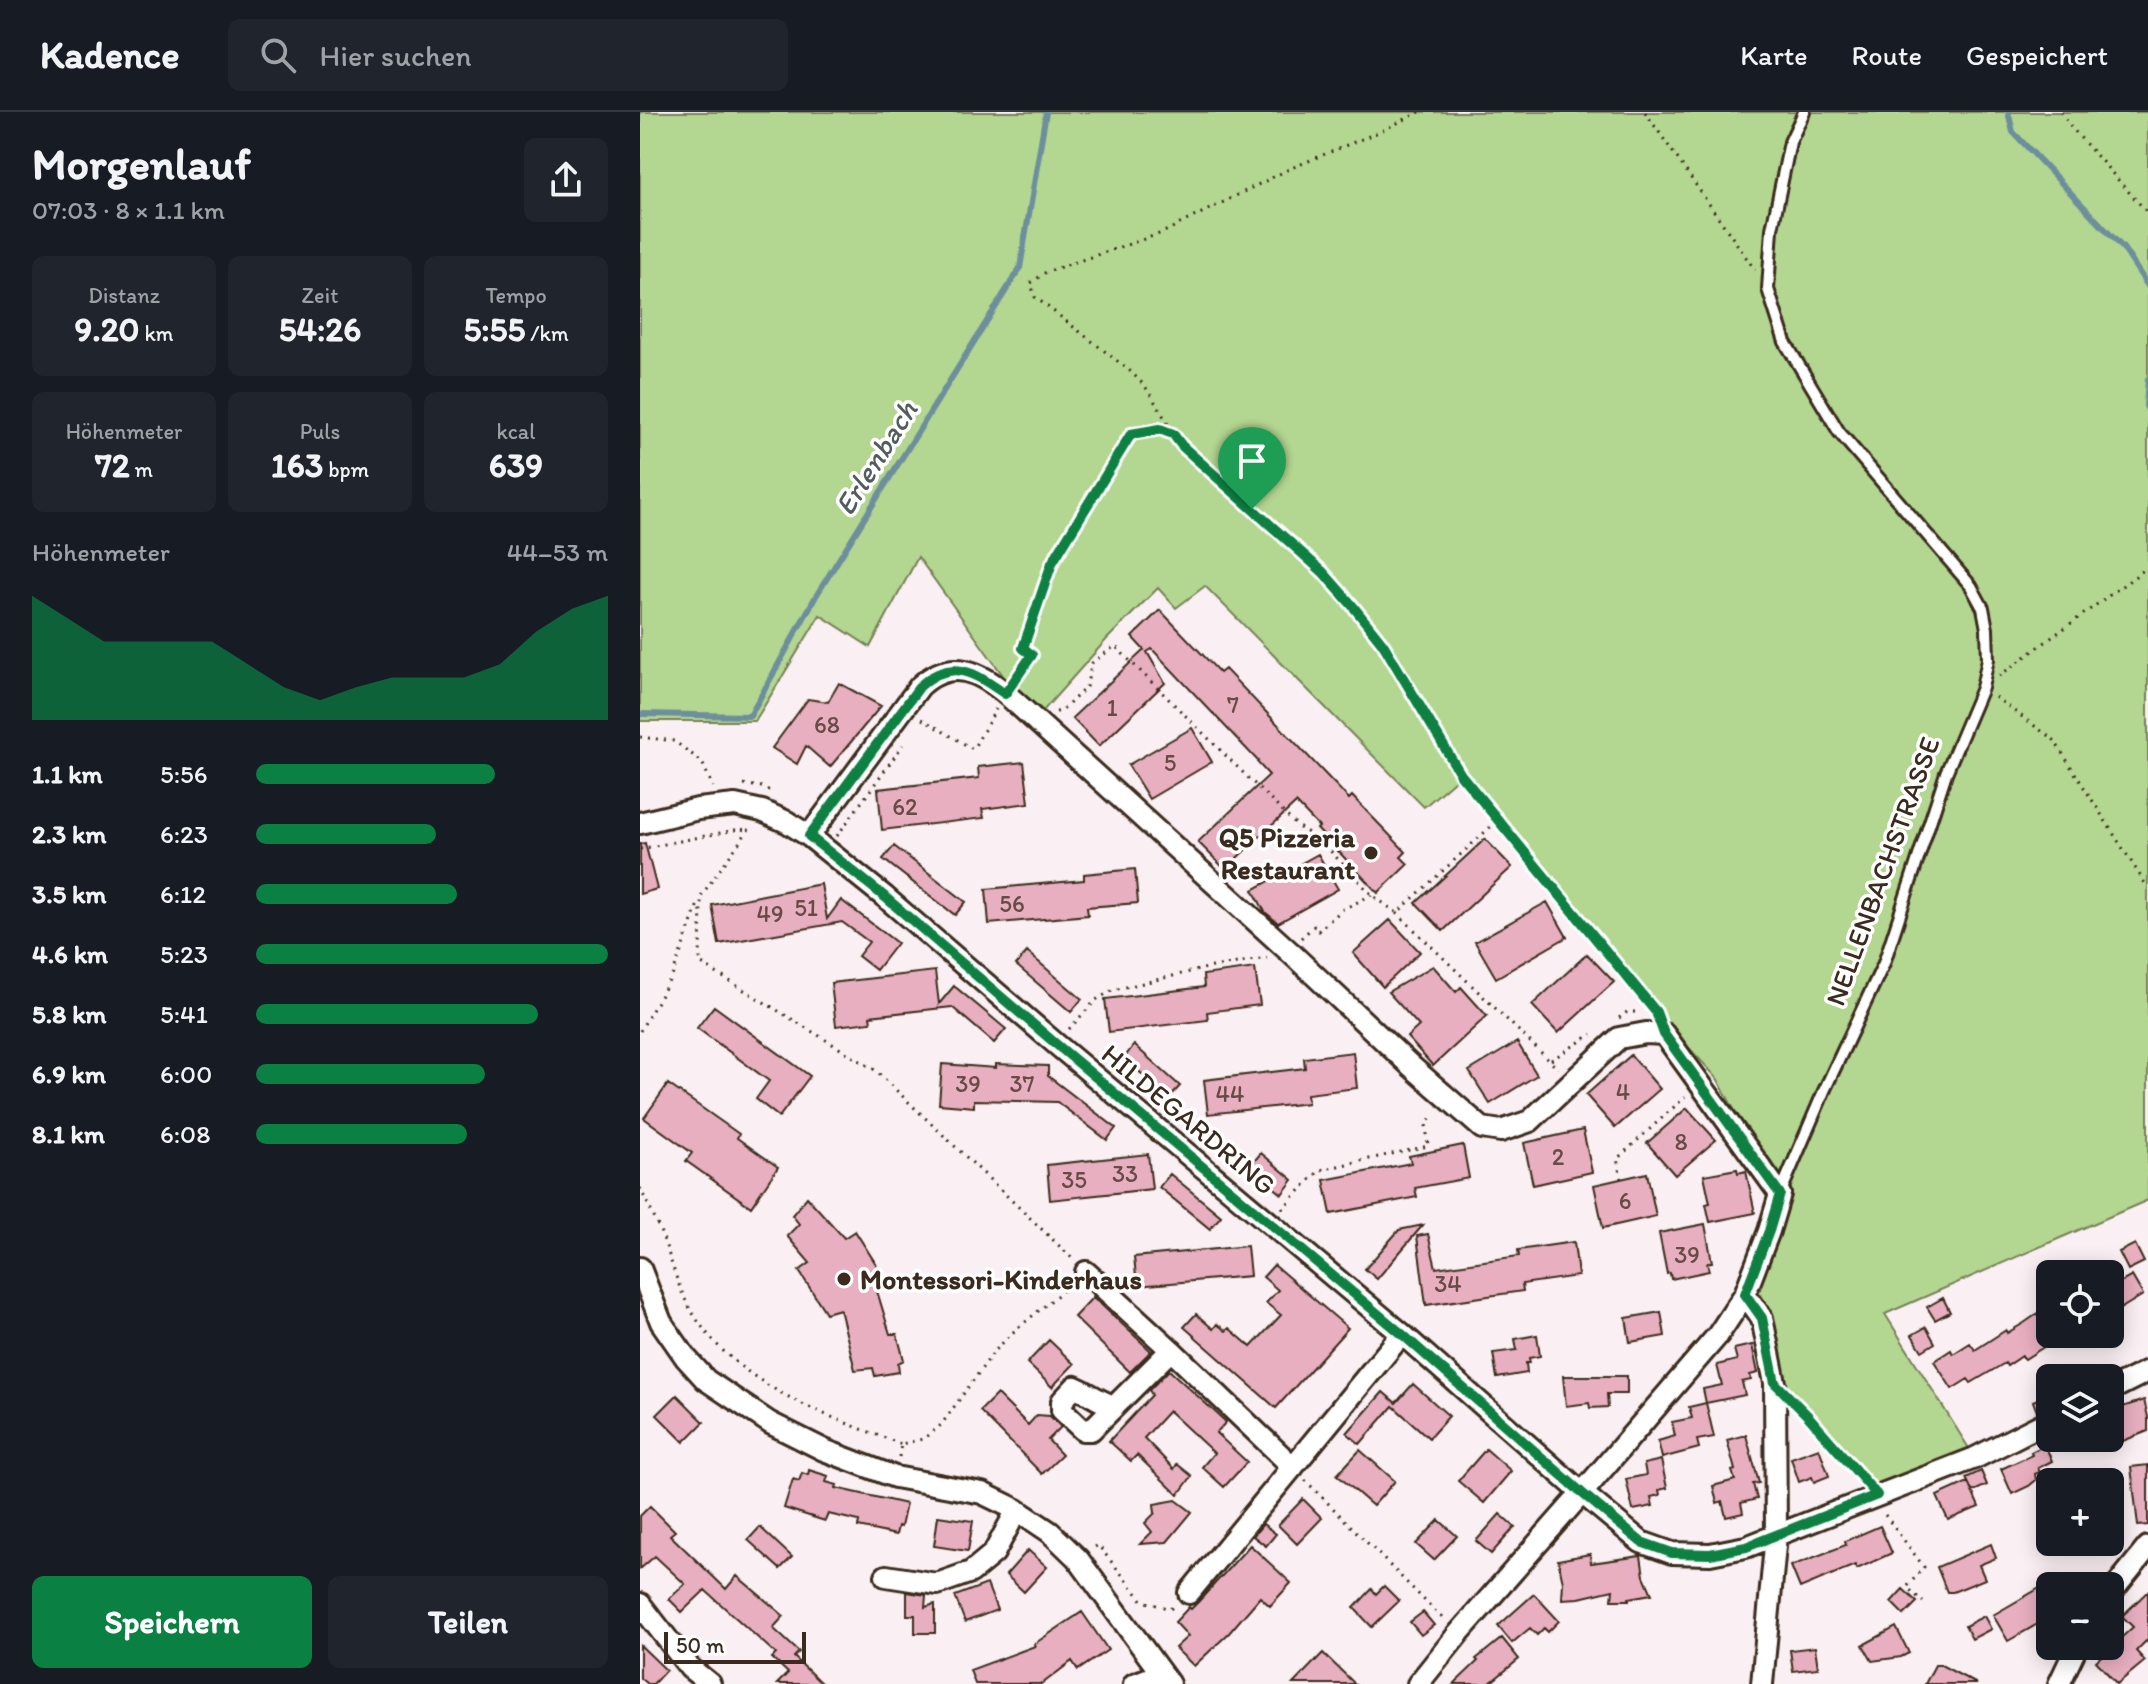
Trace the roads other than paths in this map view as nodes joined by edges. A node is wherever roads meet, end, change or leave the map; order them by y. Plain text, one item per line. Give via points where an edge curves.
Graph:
1 (1804, 112) edge
2 (640, 823) edge
3 (814, 829) junction
4 (1780, 1194) junction
5 (640, 1268) edge
6 (1086, 1272) road end
7 (1745, 1294) junction
8 (1402, 1334) junction
9 (1171, 1350) junction
10 (2148, 1371) edge
11 (2124, 1383) edge
12 (1114, 1406) dead end
13 (2036, 1427) edge
14 (1293, 1467) junction
15 (1582, 1493) junction
16 (1017, 1510) junction
17 (1776, 1535) junction
18 (2148, 1547) edge
19 (886, 1576) dead end
20 (2124, 1577) edge
21 (1189, 1593) road end
22 (640, 1604) edge
23 (2070, 1660) edge
24 (690, 1668) junction
25 (1164, 1679) edge
26 (676, 1684) edge
27 (710, 1684) edge
28 (1134, 1684) edge
29 (1418, 1684) edge
30 (1762, 1684) edge
31 (2059, 1684) edge

1 - 4 lane, NELLENBACHSTRASSE via 1790,142 1772,229 1768,289 1785,342 1839,432 1971,586 1983,608 1988,659 1884,963
2 - 3 street, HILDEGARDRING via 711,807 768,802 787,822
3 - 4 street via 920,686 937,673 972,673 1005,694 1297,945 1411,1066 1482,1128 1509,1129 1530,1121 1619,1038 1664,1034
3 - 8 street, HILDEGARDRING via 1056,1044
4 - 7 street, NELLENBACHSTRASSE
5 - 16 street via 661,1322 686,1358 706,1380 770,1423 895,1477 982,1493
6 - 9 street
7 - 15 street, NELLENBACHSTRASSE via 1718,1335
7 - 17 street via 1762,1318 1775,1383
8 - 14 street
8 - 15 street, HILDEGARDRING
9 - 12 street
9 - 14 street
10 - 11 street
13 - 17 street via 1975,1458
14 - 21 street
15 - 17 street, HILDEGARDRING via 1641,1542 1672,1553 1710,1554
15 - 29 street, NELLENBACHSTRASSE
16 - 19 street via 994,1553 971,1572 937,1584
16 - 25 street via 1078,1559
17 - 30 street
18 - 20 street
22 - 24 street
23 - 31 street
24 - 26 street
24 - 27 street
25 - 28 street

